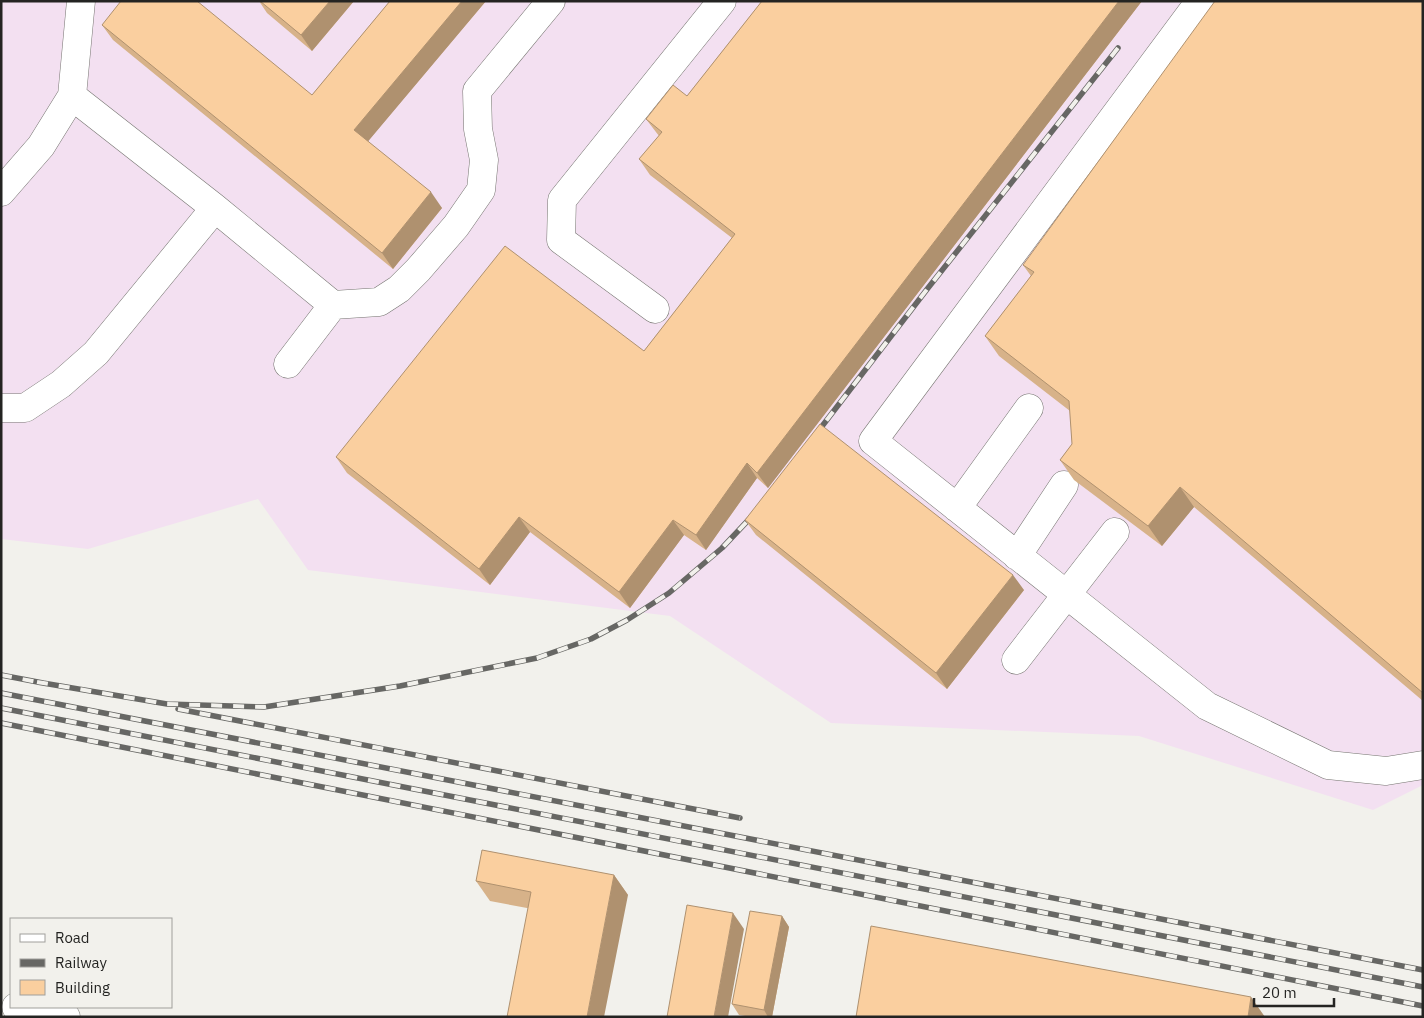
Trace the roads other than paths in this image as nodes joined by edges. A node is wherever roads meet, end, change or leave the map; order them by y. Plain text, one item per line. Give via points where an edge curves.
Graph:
1 (81, 1) edge
2 (551, 1) edge
3 (722, 1) edge
4 (1200, 1) edge
5 (72, 96) junction
6 (1, 192) edge
7 (215, 208) junction
8 (333, 305) junction
9 (655, 309) dead end
10 (288, 364) dead end
11 (1, 408) edge
12 (1029, 408) dead end
13 (1064, 486) edge
14 (957, 508) junction
15 (1115, 532) dead end
16 (1017, 556) junction
17 (1066, 595) junction
18 (1016, 660) dead end
19 (1423, 764) edge
20 (21, 1008) edge
21 (66, 1017) edge

1 - 5 street
2 - 8 street via 477,91 478,129 484,160 481,190 456,226 399,289 379,302
3 - 9 street via 562,200 561,240
4 - 14 street via 873,441
5 - 6 street via 41,146
5 - 7 street
7 - 8 street
7 - 11 street via 96,353 61,384 25,408
8 - 10 street
12 - 14 street
13 - 16 street
14 - 16 street
15 - 17 street
16 - 17 street
17 - 18 street
17 - 19 street via 1207,706 1328,765 1386,771
20 - 21 street

